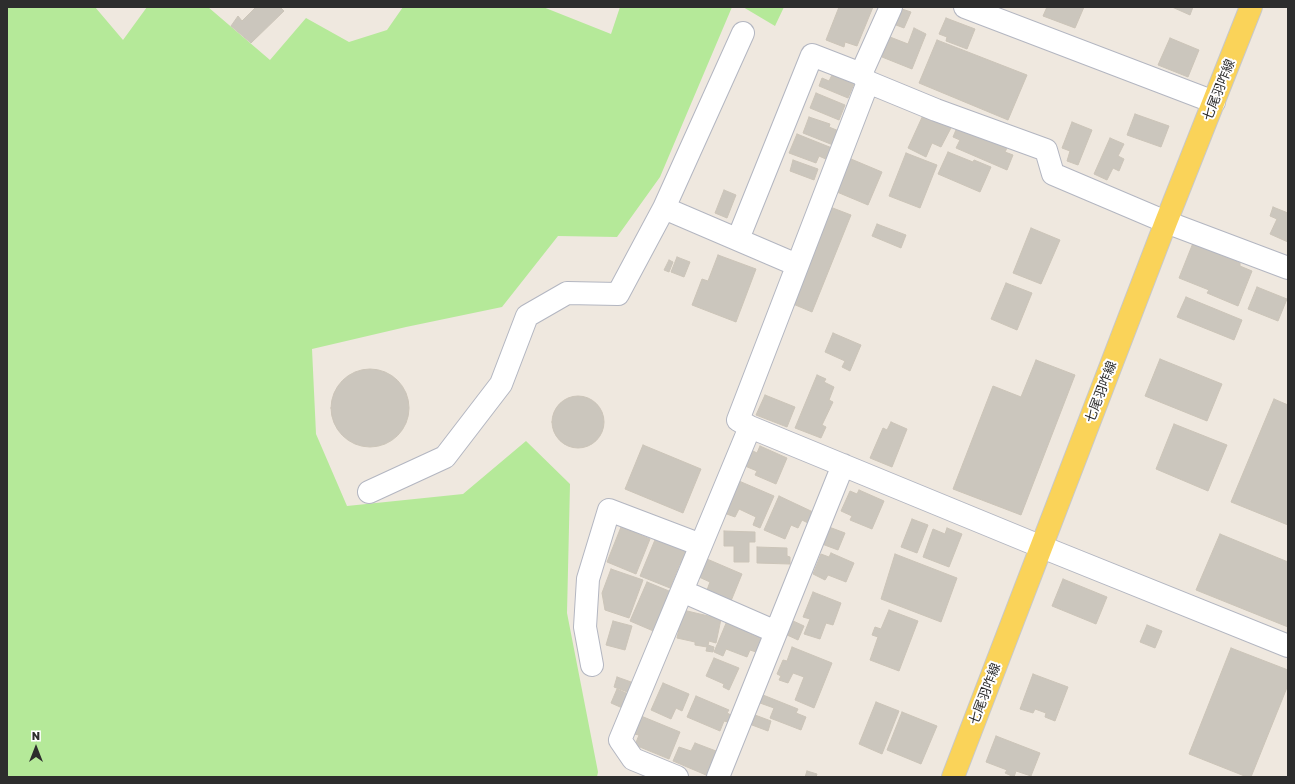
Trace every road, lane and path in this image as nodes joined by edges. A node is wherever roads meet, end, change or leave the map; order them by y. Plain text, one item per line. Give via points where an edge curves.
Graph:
1 (891, 7) edge
2 (965, 7) edge
3 (1251, 7) edge
4 (743, 33) dead end
5 (864, 78) junction
6 (1214, 102) junction
7 (664, 208) junction
8 (1166, 222) junction
9 (738, 239) junction
10 (797, 265) junction
11 (1288, 268) edge
12 (750, 427) junction
13 (843, 465) junction
14 (369, 492) dead end
15 (701, 545) junction
16 (1042, 547) junction
17 (682, 591) junction
18 (776, 632) junction
19 (1288, 646) edge
20 (592, 665) dead end
21 (677, 777) edge
22 (718, 777) edge
23 (953, 777) edge

1 - 5 street
2 - 6 street
3 - 6 main road, 七尾羽咋線
4 - 7 street
5 - 8 street via 936,110 1046,150 1053,174
5 - 9 street via 812,56
5 - 10 street
6 - 8 main road, 七尾羽咋線
7 - 9 street
7 - 14 street via 618,294 567,293 527,316 501,384 445,457
8 - 11 street
8 - 16 main road, 七尾羽咋線
9 - 10 street
10 - 12 street via 738,420
12 - 13 street
12 - 15 street
13 - 16 street
13 - 18 street
15 - 17 street
15 - 20 street via 609,510 588,579 585,627
16 - 19 street
16 - 23 main road, 七尾羽咋線
17 - 18 street
17 - 21 street via 620,740 633,759
18 - 22 street

